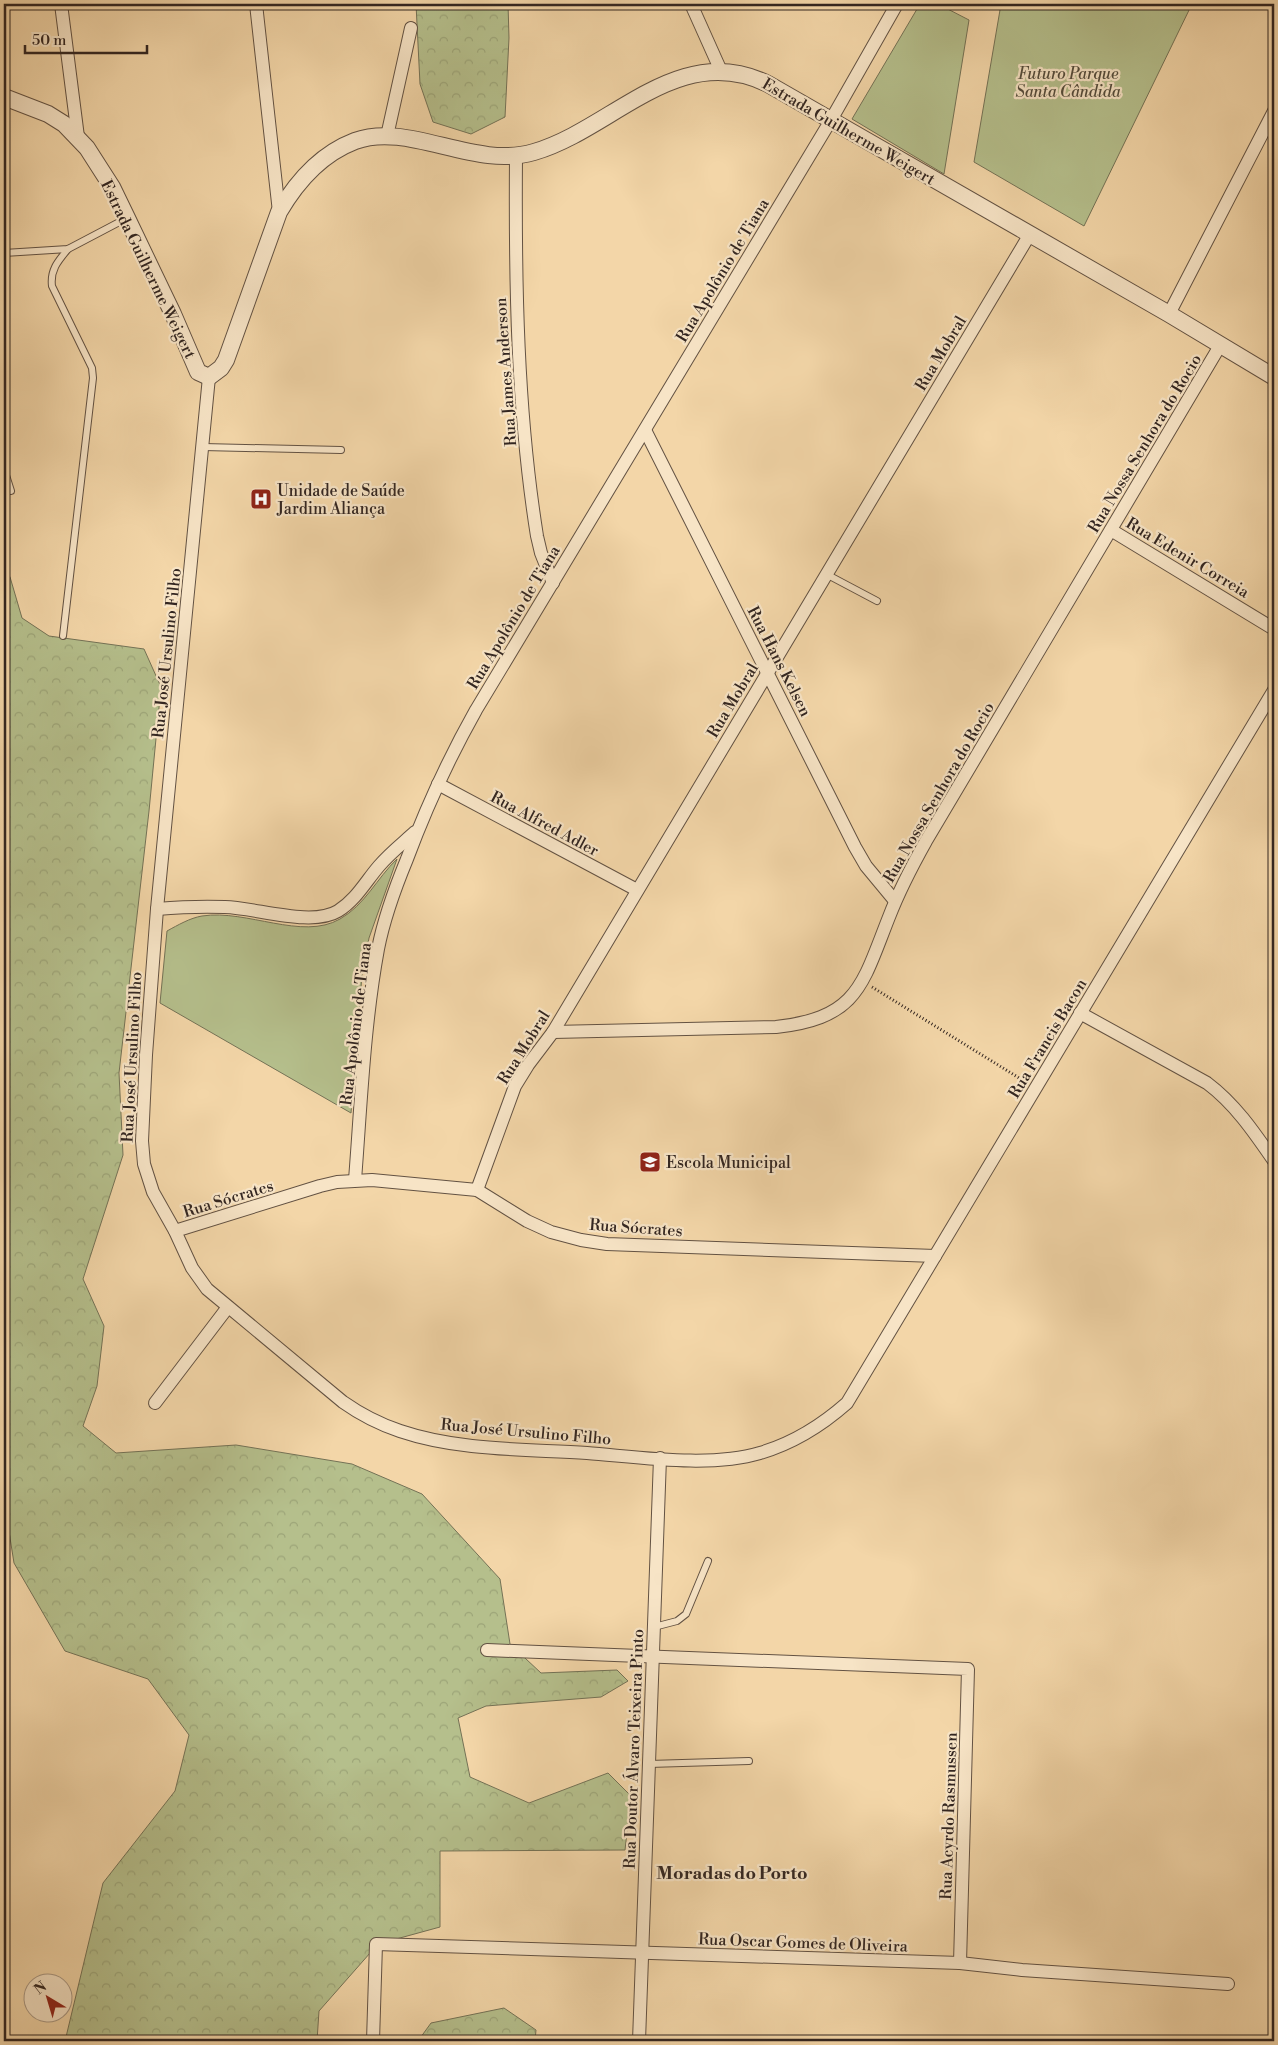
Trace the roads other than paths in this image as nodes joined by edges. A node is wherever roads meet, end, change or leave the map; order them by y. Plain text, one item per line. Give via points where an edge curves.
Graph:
1 (61, 4) edge
2 (256, 4) edge
3 (691, 4) edge
4 (898, 4) edge
5 (411, 28) dead end
6 (721, 71) junction
7 (4, 97) edge
8 (1274, 111) edge
9 (831, 120) junction
10 (387, 136) junction
11 (78, 137) junction
12 (516, 156) junction
13 (279, 212) junction
14 (127, 218) junction
15 (1030, 234) junction
16 (68, 249) junction
17 (4, 252) edge
18 (1170, 314) junction
19 (1221, 344) junction
20 (1274, 377) edge
21 (209, 378) junction
22 (645, 430) junction
23 (203, 447) junction
24 (341, 450) dead end
25 (4, 469) edge
26 (10, 491) dead end
27 (1111, 530) junction
28 (826, 574) junction
29 (553, 583) junction
30 (877, 601) dead end
31 (1274, 629) edge
32 (63, 636) dead end
33 (767, 673) junction
34 (1274, 690) edge
35 (438, 784) junction
36 (418, 830) junction
37 (637, 890) junction
38 (895, 901) junction
39 (156, 909) junction
40 (1080, 1014) junction
41 (553, 1032) junction
42 (1274, 1161) edge
43 (355, 1180) junction
44 (477, 1190) junction
45 (175, 1231) junction
46 (935, 1256) junction
47 (228, 1307) junction
48 (155, 1403) dead end
49 (847, 1403) joint
50 (660, 1458) junction
51 (708, 1561) dead end
52 (654, 1626) junction
53 (487, 1650) dead end
54 (653, 1656) junction
55 (748, 1761) dead end
56 (649, 1764) junction
57 (642, 1953) junction
58 (960, 1963) junction
59 (1228, 1984) dead end
60 (373, 2041) edge
61 (639, 2041) edge

1 - 11 street
2 - 13 street
3 - 6 street
4 - 9 street, Rua Apolônio de Tiana
5 - 10 street
6 - 9 street, Estrada Guilherme Weigert via 756,78
6 - 12 street, Estrada Guilherme Weigert via 699,74 654,89 562,141
7 - 11 street, Estrada Guilherme Weigert via 48,114
8 - 18 street
9 - 15 street, Estrada Guilherme Weigert
9 - 22 street, Rua Apolônio de Tiana
10 - 12 street, Estrada Guilherme Weigert via 475,154
10 - 13 street, Estrada Guilherme Weigert via 356,141 322,160 290,192
11 - 14 street, Estrada Guilherme Weigert via 97,162
12 - 29 street, Rua James Anderson via 516,285 524,423 537,536
13 - 21 street, Estrada Guilherme Weigert via 226,360
14 - 16 lane
14 - 21 street, Estrada Guilherme Weigert via 198,372
15 - 18 street, Estrada Guilherme Weigert
15 - 28 street, Rua Mobral
16 - 17 lane
16 - 32 lane via 55,265 52,286 92,368 93,378
18 - 19 street, Estrada Guilherme Weigert
19 - 20 street, Estrada Guilherme Weigert
19 - 27 street, Rua Nossa Senhora do Rocio
21 - 23 street, Rua José Ursulino Filho
22 - 29 street, Rua Apolônio de Tiana
22 - 33 street, Rua Hans Kelsen
23 - 24 lane
23 - 39 street, Rua José Ursulino Filho
25 - 26 lane
27 - 31 street, Rua Edenir Correia
27 - 38 street, Rua Nossa Senhora do Rocio via 926,842
28 - 30 lane
28 - 33 street, Rua Mobral
29 - 35 street, Rua Apolônio de Tiana via 476,710
33 - 37 street, Rua Mobral
33 - 38 street, Rua Hans Kelsen via 855,847
34 - 40 street, Rua Francis Bacon
35 - 36 street, Rua Apolônio de Tiana
35 - 37 street, Rua Alfred Adler
36 - 39 street via 391,853 348,903 327,916 301,918 254,909 203,906
36 - 43 street, Rua Apolônio de Tiana via 388,910 378,948 368,1018
37 - 41 street, Rua Mobral
38 - 41 street, Rua Nossa Senhora do Rocio via 863,982 847,1002 834,1012 814,1020 776,1027
39 - 45 street, Rua José Ursulino Filho via 142,1141 147,1178
40 - 42 street via 1186,1071 1223,1095
40 - 46 street, Rua Francis Bacon
41 - 44 street, Rua Mobral via 515,1086
43 - 44 street, Rua Sócrates
43 - 45 street, Rua Sócrates via 320,1186
44 - 46 street, Rua Sócrates via 551,1232 598,1242
45 - 47 street, Rua José Ursulino Filho via 199,1279
46 - 49 street, Rua Francis Bacon
47 - 48 street
47 - 50 street, Rua José Ursulino Filho via 342,1402 360,1414 400,1431 485,1446
49 - 50 street, Rua José Ursulino Filho via 805,1435 758,1454 715,1460
50 - 52 street, Rua Doutor Álvaro Teixeira Pinto
51 - 52 lane via 686,1614 677,1621
52 - 54 street, Rua Doutor Álvaro Teixeira Pinto
53 - 54 street
54 - 56 street, Rua Doutor Álvaro Teixeira Pinto
54 - 58 street, Rua Acyrdo Rasmussen via 968,1669
55 - 56 lane
56 - 57 street, Rua Doutor Álvaro Teixeira Pinto
57 - 58 street, Rua Oscar Gomes de Oliveira
57 - 60 street, Rua Oscar Gomes de Oliveira via 376,1944
57 - 61 street, Rua Doutor Álvaro Teixeira Pinto
58 - 59 street, Rua Oscar Gomes de Oliveira

